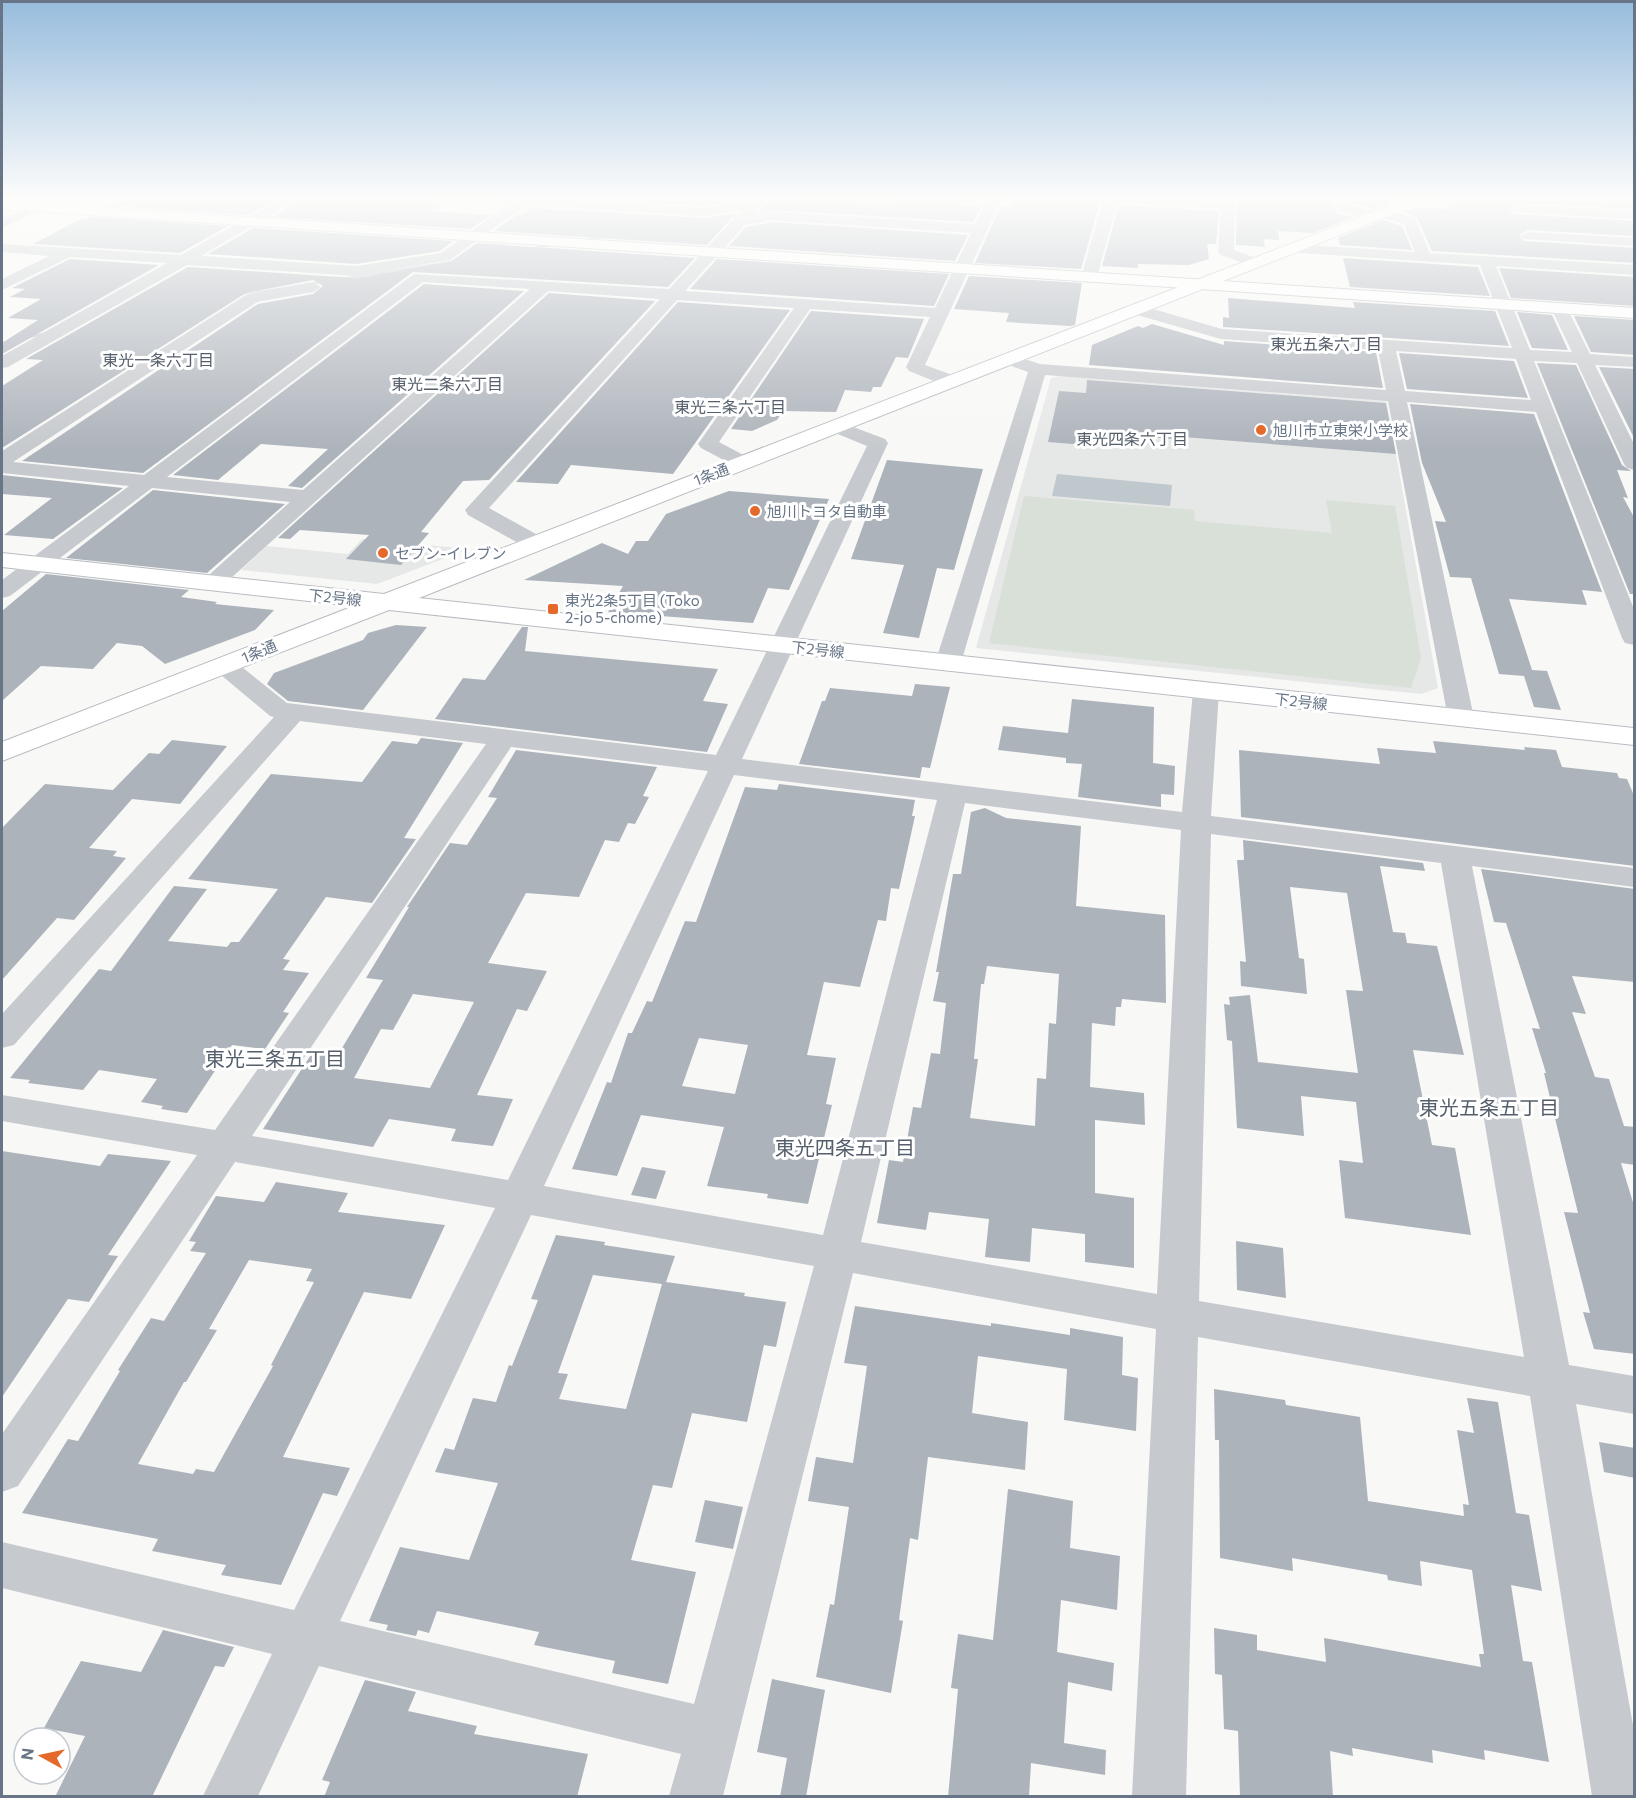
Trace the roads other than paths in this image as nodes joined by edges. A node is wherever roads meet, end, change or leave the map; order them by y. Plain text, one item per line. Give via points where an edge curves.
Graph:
1 (144, 282) edge
2 (283, 282) edge
3 (413, 282) edge
4 (497, 282) edge
5 (684, 282) edge
6 (954, 282) edge
7 (1155, 282) edge
8 (1205, 282) edge
9 (1494, 282) edge
10 (280, 284) dead end
11 (545, 285) junction
12 (1197, 285) junction
13 (313, 287) dead end
14 (673, 294) junction
15 (805, 304) junction
16 (1503, 304) junction
17 (1559, 308) junction
18 (1136, 309) junction
19 (939, 313) junction
20 (1635, 313) edge
21 (1221, 334) junction
22 (1386, 345) junction
23 (1522, 354) junction
24 (1009, 359) junction
25 (1584, 359) junction
26 (1635, 362) edge
27 (2, 363) edge
28 (1038, 369) junction
29 (951, 381) junction
30 (1218, 382) junction
31 (1398, 396) junction
32 (1543, 406) junction
33 (835, 426) junction
34 (2, 460) edge
35 (742, 462) junction
36 (1635, 464) edge
37 (2, 467) edge
38 (149, 481) junction
39 (308, 496) junction
40 (535, 543) junction
41 (2, 560) edge
42 (37, 564) junction
43 (212, 583) junction
44 (2, 591) edge
45 (381, 602) junction
46 (1633, 629) edge
47 (783, 645) junction
48 (948, 663) junction
49 (224, 665) junction
50 (1206, 691) junction
51 (294, 711) junction
52 (1461, 718) junction
53 (1635, 737) edge
54 (503, 739) junction
55 (2, 752) edge
56 (724, 766) junction
57 (953, 793) junction
58 (1196, 824) junction
59 (1455, 856) junction
60 (1635, 877) edge
61 (2, 1036) edge
62 (2, 1108) edge
63 (225, 1145) junction
64 (519, 1198) junction
65 (838, 1254) junction
66 (1179, 1317) junction
67 (1550, 1381) junction
68 (1635, 1395) edge
69 (2, 1471) edge
70 (2, 1565) edge
71 (308, 1637) junction
72 (712, 1735) junction
73 (231, 1797) edge
74 (696, 1797) edge
75 (1159, 1797) edge
76 (1619, 1797) edge

1 - 27 street
2 - 10 street
3 - 38 street
4 - 11 street
5 - 14 street
6 - 19 street
7 - 12 main road
8 - 12 main road, 1条通
9 - 16 street
11 - 14 street
11 - 39 street
12 - 16 main road
12 - 18 main road, 1条通
13 - 34 street via 252,298
14 - 15 street
14 - 40 street via 476,510
15 - 19 street
15 - 35 street via 708,444
16 - 17 main road
16 - 23 street
17 - 20 main road
17 - 25 street
18 - 21 street
18 - 24 main road, 1条通
19 - 29 street via 915,367
21 - 22 street
21 - 30 street
22 - 23 street
22 - 31 street
23 - 25 street
23 - 32 street
24 - 28 street
24 - 29 main road, 1条通
25 - 26 street
25 - 36 street
28 - 30 street
28 - 48 street
29 - 33 main road, 1条通
30 - 31 street
31 - 32 street
31 - 52 street
32 - 46 street
33 - 35 main road, 1条通
33 - 47 street via 878,442
35 - 40 main road, 1条通
37 - 38 street
38 - 39 street
38 - 42 street
39 - 43 street
40 - 45 main road, 1条通
41 - 42 main road, 下2号線
42 - 43 main road, 下2号線
42 - 44 street
43 - 45 main road, 下2号線
45 - 47 main road, 下2号線
45 - 49 main road, 1条通
47 - 48 main road, 下2号線
47 - 56 street
48 - 50 main road, 下2号線
49 - 51 street via 279,710
49 - 55 main road, 1条通
50 - 52 main road, 下2号線
50 - 58 street
51 - 54 street
51 - 61 street
52 - 53 main road, 下2号線
54 - 56 street
54 - 63 street
56 - 57 street
56 - 64 street
57 - 58 street
57 - 65 street
58 - 59 street
58 - 66 street
59 - 60 street
59 - 67 street
62 - 63 street
63 - 64 street
63 - 69 street
64 - 65 street
64 - 71 street
65 - 66 street
65 - 72 street
66 - 67 street
66 - 75 street
67 - 68 street
67 - 76 street
70 - 71 street
71 - 72 street
71 - 73 street
72 - 74 street

